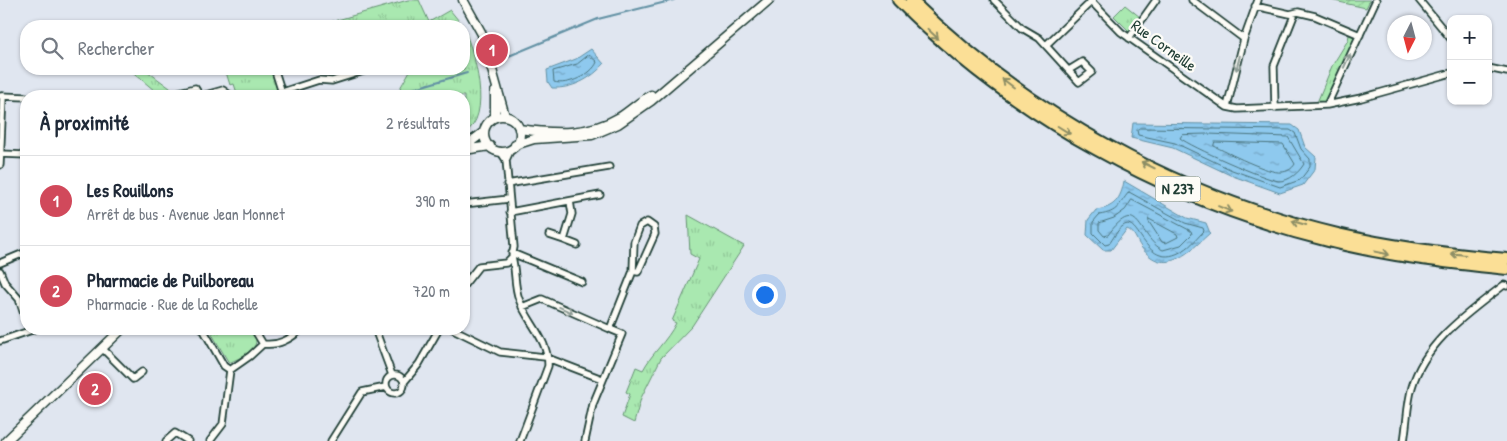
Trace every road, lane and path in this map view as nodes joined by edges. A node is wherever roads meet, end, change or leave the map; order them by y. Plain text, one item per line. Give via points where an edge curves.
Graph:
1 (463, 0) edge
2 (769, 0) edge
3 (898, 0) edge
4 (911, 0) edge
5 (994, 0) edge
6 (1156, 0) edge
7 (1192, 0) edge
8 (1376, 0) edge
9 (1419, 0) edge
10 (1091, 1) edge
11 (1256, 3) edge
12 (1295, 13) junction
13 (1360, 34) junction
14 (1447, 34) edge
15 (1129, 38) junction
16 (1244, 39) junction
17 (1046, 45) junction
18 (1492, 68) edge
19 (1069, 70) dead end
20 (1506, 70) edge
21 (1447, 74) edge
22 (276, 75) edge
23 (352, 75) edge
24 (494, 82) junction
25 (668, 84) junction
26 (281, 90) edge
27 (293, 90) edge
28 (2, 96) edge
29 (20, 97) edge
30 (1327, 106) junction
31 (1227, 107) junction
32 (1275, 108) junction
33 (505, 116) junction
34 (495, 117) junction
35 (519, 129) junction
36 (484, 132) junction
37 (470, 143) edge
38 (490, 146) junction
39 (513, 147) junction
40 (470, 148) edge
41 (500, 151) junction
42 (0, 154) edge
43 (20, 155) edge
44 (506, 160) junction
45 (0, 164) edge
46 (609, 167) dead end
47 (508, 184) junction
48 (600, 195) dead end
49 (509, 199) junction
50 (570, 201) junction
51 (470, 203) edge
52 (510, 212) junction
53 (549, 234) dead end
54 (564, 240) junction
55 (577, 245) dead end
56 (20, 254) edge
57 (512, 255) junction
58 (1507, 259) edge
59 (0, 262) edge
60 (506, 263) junction
61 (1507, 268) edge
62 (515, 270) junction
63 (0, 271) edge
64 (633, 271) junction
65 (470, 277) edge
66 (582, 282) dead end
67 (1507, 286) edge
68 (20, 302) edge
69 (522, 307) junction
70 (610, 329) junction
71 (20, 334) edge
72 (116, 335) edge
73 (206, 335) edge
74 (257, 335) edge
75 (295, 335) edge
76 (377, 335) edge
77 (436, 335) edge
78 (465, 335) edge
79 (0, 341) edge
80 (262, 344) junction
81 (102, 348) junction
82 (548, 358) junction
83 (230, 370) junction
84 (142, 372) dead end
85 (392, 375) junction
86 (602, 379) junction
87 (404, 382) junction
88 (386, 387) junction
89 (6, 441) edge
90 (166, 441) edge
91 (188, 441) edge
92 (210, 441) edge
93 (331, 441) edge
94 (520, 441) edge
95 (585, 441) edge
96 (1404, 441) edge

1 - 24 main road via 482,34
2 - 25 main road
3 -> 61 highway, N 237 via 964,61 1032,111 1086,143 1174,187 1244,216 1328,242 1420,259
58 -> 4 highway, N 237 via 1422,250 1338,234 1249,208 1198,187 1090,136 1042,106 985,65
5 - 17 street via 1022,28
6 - 15 street
7 - 16 street
8 - 13 street
9 - 14 street
10 - 15 street, Rue Corneille
10 - 17 street
11 - 12 street
11 - 16 street
12 - 13 street via 1320,17
12 - 32 street via 1274,66
30 -> 13 street
15 - 31 street, Rue Corneille
16 -> 31 street
17 - 19 street
18 - 20 street
21 - 30 street
22 - 26 street
23 - 27 street via 332,82 319,80
24 - 33 main road
24 - 34 main road
25 - 35 main road via 619,118 594,129 564,133
25 - 39 main road via 632,116 608,130 579,138 534,139
28 - 29 street
28 - 42 street
30 - 32 street
31 - 32 street
33 - 34 main road
33 - 35 main road via 514,120
34 - 36 main road
35 - 39 main road via 520,134
36 - 37 main road
36 - 38 main road
38 - 40 main road
38 - 41 main road
39 - 41 main road
39 - 44 street
41 - 44 street
42 - 43 street
42 - 45 street
44 - 47 street
46 - 47 street
47 - 49 street
48 - 50 street
49 - 51 street
49 - 52 street
50 - 52 street
50 - 54 street via 572,214
52 - 57 street
53 - 54 street
54 - 55 street
56 - 59 street
57 - 60 street
57 - 62 street
57 - 66 street
60 - 62 street
60 - 65 street via 479,266
62 - 69 street
63 - 68 street
64 - 64 street via 634,242 640,226 648,222 654,227 655,234 638,272
64 - 70 street
67 - 96 street via 1454,324 1421,363 1412,388
69 -> 70 street via 542,299
69 - 82 street via 544,343
70 - 86 street via 622,334
71 - 79 street
72 - 81 main road
73 - 83 street via 224,366
74 - 80 street
75 - 80 street via 277,345
76 - 85 street
77 - 87 street
78 - 82 street via 500,352
80 - 83 street
81 - 84 street via 133,379
81 - 89 main road
82 - 86 street
82 - 94 street via 548,366
83 - 92 street via 223,424
85 - 87 street via 399,376
85 - 88 street via 386,380
86 - 95 street
87 - 88 street via 398,392 390,392
88 - 93 street via 367,389 358,396
90 - 91 street via 175,433

